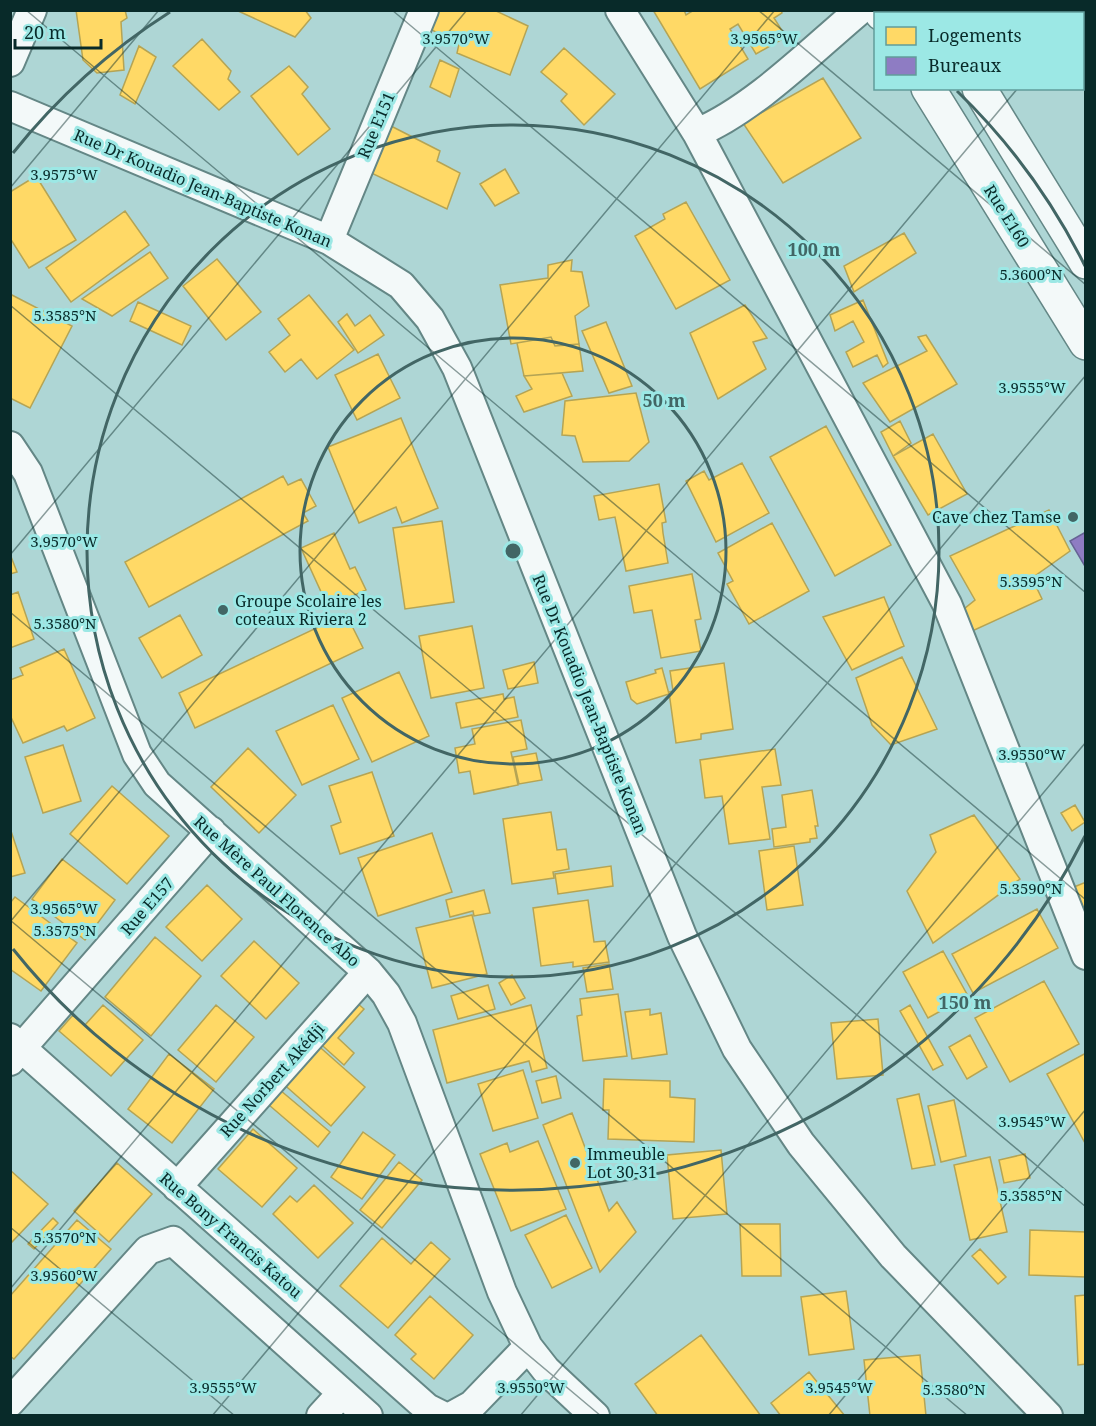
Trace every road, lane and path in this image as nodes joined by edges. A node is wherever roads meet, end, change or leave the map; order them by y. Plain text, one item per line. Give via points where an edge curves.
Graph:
1 (32, 10) edge
2 (424, 10) edge
3 (620, 10) edge
4 (860, 10) edge
5 (10, 62) edge
6 (929, 90) edge
7 (980, 90) edge
8 (10, 106) edge
9 (697, 133) junction
10 (329, 240) junction
11 (1086, 262) edge
12 (1086, 343) edge
13 (10, 446) edge
14 (211, 831) junction
15 (1086, 956) edge
16 (368, 972) junction
17 (14, 1050) edge
18 (177, 1187) junction
19 (528, 1347) junction
20 (342, 1393) junction
21 (10, 1402) edge
22 (321, 1416) edge
23 (368, 1416) edge
24 (442, 1416) edge
25 (452, 1416) edge
26 (595, 1416) edge
27 (1048, 1416) edge

1 - 5 street
2 - 10 street, Rue E151
3 - 9 street
4 - 9 street via 730,116
6 - 12 street, Rue E160
7 - 11 street
8 - 10 street, Rue Dr Kouadio Jean-Baptiste Konan
9 - 15 street via 947,604
10 - 27 street, Rue Dr Kouadio Jean-Baptiste Konan via 401,285 430,319 457,368 682,936 737,1049 801,1144 893,1256
13 - 14 street, Rue Mère Paul Florence Abo via 28,473 137,754 157,784
14 - 16 street, Rue Mère Paul Florence Abo
14 - 17 street, Rue E157
16 - 18 street, Rue Norbert Akédji
16 - 19 street, Rue Mère Paul Florence Abo via 402,1023 502,1292
17 - 18 street, Rue Bony Francis Katou
18 - 24 street, Rue Bony Francis Katou via 427,1408
19 - 25 street via 472,1405
19 - 26 street, Rue Mère Paul Florence Abo via 546,1370
20 - 21 street via 173,1241 148,1250
20 - 22 street
20 - 23 street

